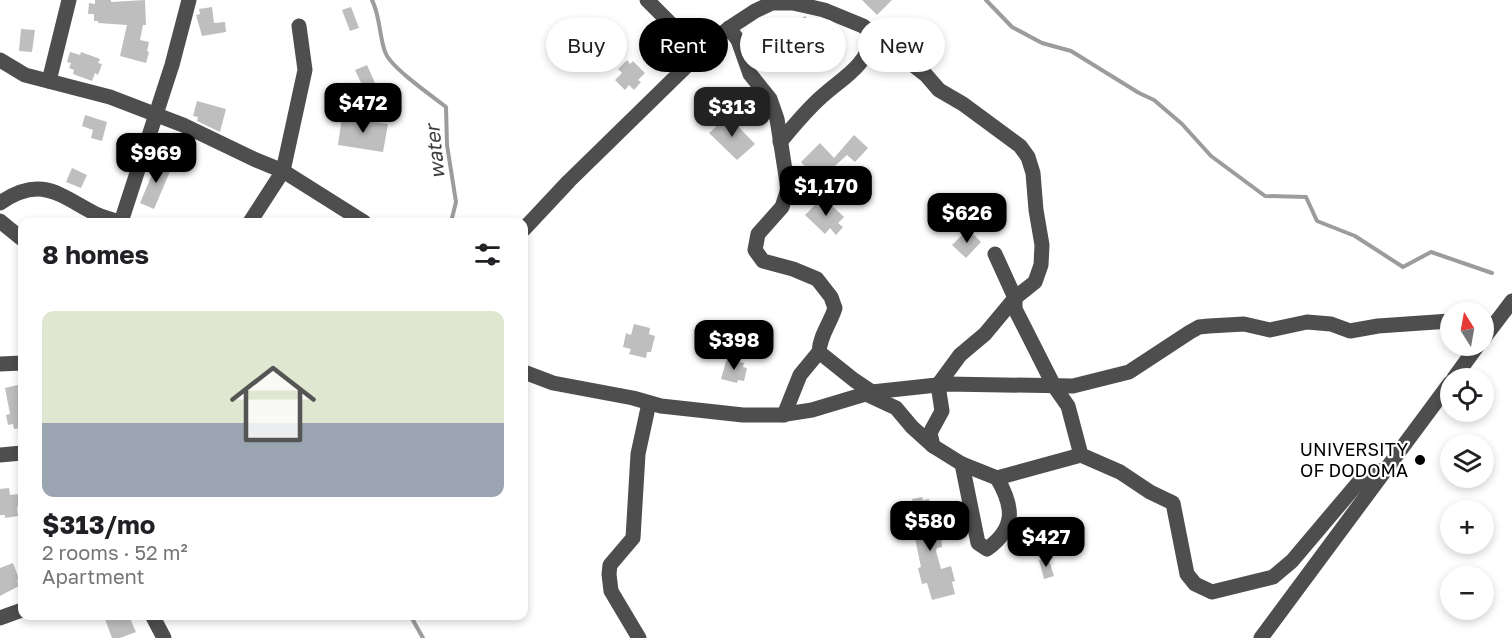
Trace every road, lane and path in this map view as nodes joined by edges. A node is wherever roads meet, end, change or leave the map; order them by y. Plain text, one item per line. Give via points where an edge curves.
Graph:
1 (69, 0) edge
2 (189, 0) edge
3 (647, 0) edge
4 (665, 18) edge
5 (858, 24) edge
6 (299, 26) dead end
7 (729, 28) joint
8 (0, 60) edge
9 (858, 65) edge
10 (681, 72) edge
11 (922, 72) edge
12 (49, 81) junction
13 (155, 114) junction
14 (780, 142) junction
15 (283, 171) junction
16 (0, 203) edge
17 (107, 218) edge
18 (121, 218) edge
19 (253, 218) edge
20 (358, 218) edge
21 (18, 225) edge
22 (528, 225) edge
23 (18, 236) edge
24 (995, 254) dead end
25 (1015, 298) junction
26 (1512, 301) edge
27 (1494, 316) edge
28 (1440, 322) edge
29 (819, 352) junction
30 (18, 363) edge
31 (0, 364) edge
32 (528, 374) edge
33 (938, 385) junction
34 (1054, 386) junction
35 (869, 393) junction
36 (1440, 397) edge
37 (649, 403) junction
38 (784, 415) junction
39 (933, 446) junction
40 (18, 453) edge
41 (0, 455) edge
42 (1081, 455) junction
43 (962, 464) junction
44 (1389, 467) junction
45 (1026, 470) junction
46 (997, 478) junction
47 (1007, 495) junction
48 (18, 611) edge
49 (0, 618) edge
50 (155, 620) edge
51 (164, 638) edge
52 (639, 638) edge
53 (1261, 638) edge

1 - 12 street
2 - 13 street
3 - 4 street
5 - 7 street via 824,10 772,3
6 - 15 street via 305,70
7 - 14 street via 738,40 750,74 770,99
8 - 12 street via 25,75
9 - 14 street via 817,101
10 - 22 street
11 - 25 street via 939,90 1020,146 1028,157 1033,173 1041,265 1035,282
12 - 13 street
13 - 15 street
13 - 18 street
14 - 29 street via 788,189 782,207 758,234 755,250 763,261 817,279 831,297 835,308 819,339
15 - 19 street
15 - 20 street
16 - 17 street via 36,188 56,191
21 - 23 street via 0,221
24 - 25 street
25 - 33 street via 985,334 960,355
25 - 34 street via 1015,309
26 - 27 street
28 - 34 street via 1357,330 1307,322 1270,330 1244,324 1199,327 1129,372 1073,386
29 - 35 street
29 - 38 street via 800,375
30 - 31 street
32 - 37 street via 553,383
33 - 34 street
33 - 35 street
33 - 39 street via 942,411 930,433
34 - 42 street via 1068,406
35 - 38 street
35 - 39 street via 896,408
36 - 44 street
37 - 38 street via 724,414
37 - 52 street via 638,454 633,538 610,565 609,574 611,591
39 - 43 street
40 - 41 street
42 - 44 street via 1173,503 1187,574 1195,584 1212,592 1273,577 1292,561 1358,483
42 - 45 street
43 - 46 street
43 - 47 street via 978,543 987,549 998,541 1011,518
44 - 53 street
45 - 46 street
45 - 47 street
46 - 47 street
48 - 49 street
50 - 51 street

